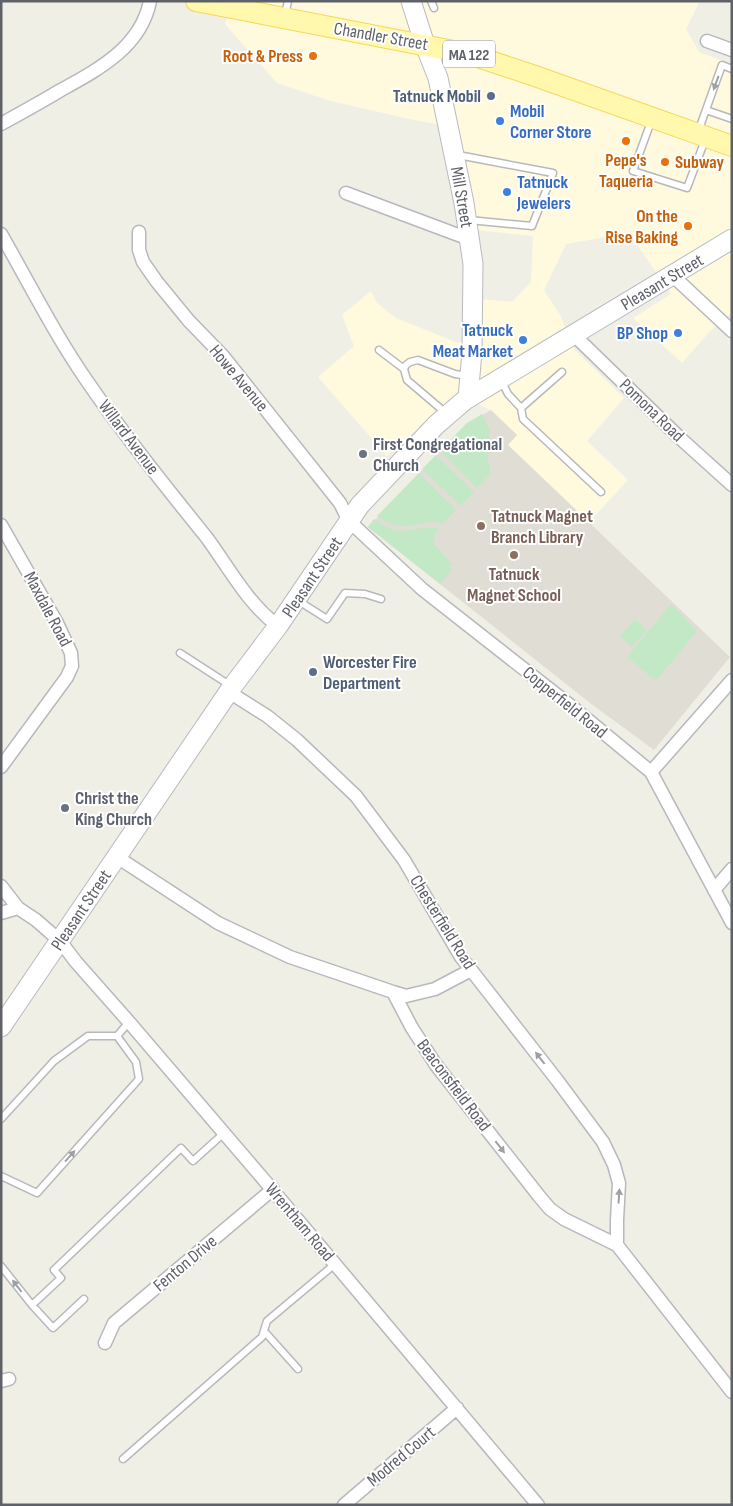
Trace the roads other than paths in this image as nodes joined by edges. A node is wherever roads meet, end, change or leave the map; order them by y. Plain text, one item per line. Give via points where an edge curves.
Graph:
1 (150, 1) edge
2 (196, 1) edge
3 (411, 1) edge
4 (218, 3) edge
5 (286, 10) edge
6 (706, 41) dead end
7 (425, 45) junction
8 (732, 50) edge
9 (732, 69) edge
10 (706, 110) junction
11 (652, 118) junction
12 (732, 119) edge
13 (1, 124) edge
14 (702, 136) junction
15 (732, 146) edge
16 (454, 155) junction
17 (346, 192) dead end
18 (466, 220) junction
19 (139, 232) dead end
20 (1, 234) edge
21 (469, 239) junction
22 (732, 239) edge
23 (672, 275) junction
24 (732, 331) edge
25 (574, 334) junction
26 (378, 350) dead end
27 (404, 369) junction
28 (562, 372) dead end
29 (470, 376) junction
30 (500, 379) junction
31 (468, 398) junction
32 (521, 408) junction
33 (448, 415) junction
34 (732, 485) edge
35 (601, 492) dead end
36 (349, 521) junction
37 (1, 525) edge
38 (381, 598) dead end
39 (296, 599) junction
40 (278, 626) junction
41 (180, 653) dead end
42 (732, 680) edge
43 (231, 689) junction
44 (1, 767) edge
45 (651, 772) junction
46 (117, 857) junction
47 (732, 869) edge
48 (1, 886) edge
49 (714, 890) junction
50 (18, 908) junction
51 (1, 913) edge
52 (732, 923) edge
53 (60, 941) junction
54 (471, 970) junction
55 (393, 992) junction
56 (129, 1022) junction
57 (1, 1027) edge
58 (117, 1036) junction
59 (1, 1119) edge
60 (224, 1133) junction
61 (1, 1176) edge
62 (273, 1189) junction
63 (617, 1244) junction
64 (334, 1264) junction
65 (1, 1266) edge
66 (84, 1299) dead end
67 (32, 1305) junction
68 (264, 1331) junction
69 (105, 1343) dead end
70 (298, 1369) dead end
71 (732, 1392) edge
72 (458, 1408) junction
73 (123, 1458) dead end
74 (344, 1505) edge
75 (538, 1505) edge

1 - 13 street via 140,28 111,60
2 - 4 main road, Chandler Street / MA 122
3 - 7 main road, Mill Street
4 - 5 main road, Chandler Street / MA 122
5 - 7 main road, Chandler Street / MA 122
6 - 8 street
7 - 11 main road, Chandler Street / MA 122 via 498,63
7 - 16 main road, Mill Street via 438,78
9 -> 10 lane via 722,65
10 - 12 lane
10 - 14 lane
11 - 14 main road, Chandler Street / MA 122
11 - 14 lane via 634,171 687,188
14 - 15 main road, Chandler Street / MA 122
16 - 18 main road, Mill Street
16 - 18 lane via 553,173 532,226
17 - 21 street
18 - 21 main road, Mill Street
19 - 36 street, Howe Avenue via 143,262 157,282 256,396 340,503
20 - 40 street, Willard Avenue via 88,382 250,599
21 - 29 main road, Mill Street via 473,264
22 - 23 main road, Pleasant Street
23 - 24 street
23 - 25 main road, Pleasant Street
25 - 30 main road, Pleasant Street
25 - 34 street, Pomona Road
26 - 27 lane
27 - 29 lane via 410,362 418,360
27 - 33 lane via 408,380
28 - 32 lane
29 - 31 main road, Mill Street
30 - 31 main road, Pleasant Street
30 - 32 lane
31 - 33 main road, Pleasant Street
32 - 35 lane via 523,419
33 - 36 main road, Pleasant Street via 366,498
36 - 39 main road, Pleasant Street
36 - 45 street, Copperfield Road via 422,589
37 - 44 street, Maxdale Road via 57,624 71,653 72,666
38 - 39 lane via 346,593 327,619
39 - 40 main road, Pleasant Street
40 - 43 main road, Pleasant Street
41 - 43 lane
42 - 45 street
43 - 46 main road, Pleasant Street
43 - 54 street, Chesterfield Road via 297,740 356,796 404,860 460,957
45 - 49 street, Copperfield Road
46 - 53 main road, Pleasant Street
46 - 55 street via 218,923 290,957
47 - 49 street
48 - 50 street, Wrentham Road
49 - 52 street, Copperfield Road
50 - 51 street
50 - 53 street, Wrentham Road
53 - 56 street, Wrentham Road
53 - 57 main road, Pleasant Street
54 - 55 street via 435,989 406,996
63 -> 54 street, Chesterfield Road via 619,1183 603,1142
55 -> 63 street, Beaconsfield Road via 436,1066 550,1209 583,1230
56 - 58 lane
56 - 60 street, Wrentham Road
58 - 59 lane via 88,1036 54,1061
61 -> 58 lane via 38,1193 139,1079 136,1062
60 - 62 street, Wrentham Road
60 - 67 lane via 193,1161 181,1148 54,1270 61,1278
62 - 64 street, Wrentham Road
62 - 69 street, Fenton Drive via 114,1323
63 - 71 street, Beaconsfield Road
64 - 68 lane via 267,1321
64 - 72 street, Wrentham Road
67 -> 65 lane
66 - 67 lane via 53,1328
68 - 70 lane
68 - 73 lane via 262,1337
72 - 74 street, Modred Court
72 - 75 street, Wrentham Road

